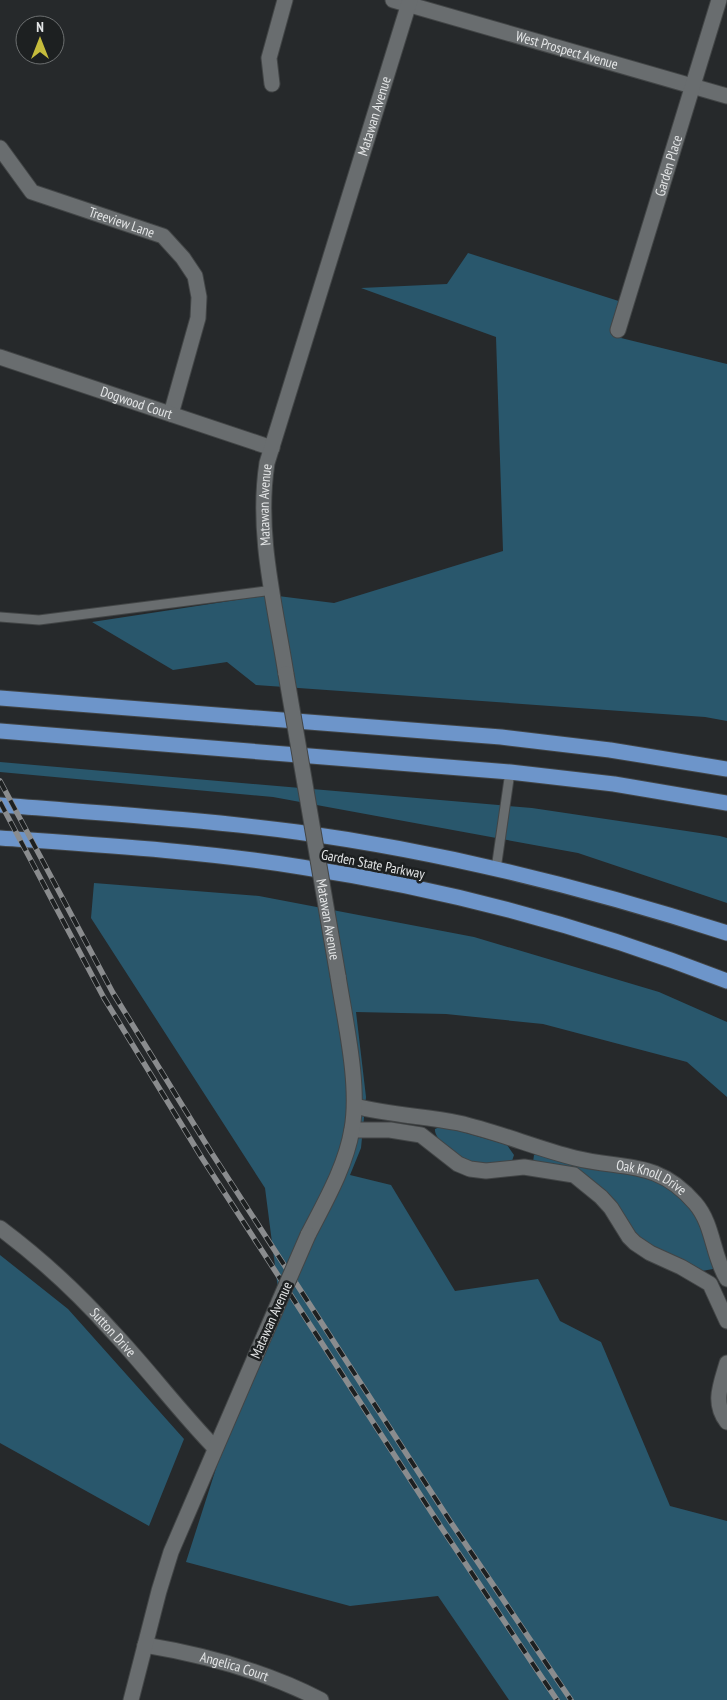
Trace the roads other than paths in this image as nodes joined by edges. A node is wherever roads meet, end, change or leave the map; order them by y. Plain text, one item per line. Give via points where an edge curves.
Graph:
1 (285, 0) edge
2 (392, 0) edge
3 (719, 0) edge
4 (409, 2) edge
5 (272, 84) dead end
6 (692, 86) junction
7 (727, 96) edge
8 (0, 148) edge
9 (618, 330) dead end
10 (0, 357) edge
11 (171, 414) junction
12 (272, 448) junction
13 (272, 590) junction
14 (0, 617) edge
15 (0, 698) edge
16 (0, 731) edge
17 (727, 769) edge
18 (510, 772) junction
19 (727, 803) edge
20 (0, 805) edge
21 (0, 838) edge
22 (496, 868) junction
23 (727, 933) edge
24 (727, 982) edge
25 (355, 1106) junction
26 (425, 1118) junction
27 (352, 1130) junction
28 (421, 1135) junction
29 (525, 1144) junction
30 (524, 1167) junction
31 (0, 1228) edge
32 (726, 1276) edge
33 (710, 1284) junction
34 (727, 1321) edge
35 (727, 1363) edge
36 (727, 1422) edge
37 (215, 1448) junction
38 (145, 1645) junction
39 (131, 1700) edge
40 (321, 1700) edge

1 - 5 street via 269,58
2 - 4 street, West Prospect Avenue
3 - 6 street, Garden Place
4 - 6 street, West Prospect Avenue
4 - 12 street, Matawan Avenue
6 - 7 street, West Prospect Avenue
6 - 9 street, Garden Place
8 - 11 street, Treeview Lane via 32,192 163,236 195,276 198,318
10 - 11 street, Dogwood Court
11 - 12 street, Dogwood Court
12 - 13 street, Matawan Avenue via 264,484 263,511
13 - 14 lane via 39,620
13 - 25 street, Matawan Avenue, bridge via 338,976
15 - 17 highway via 501,737
16 - 18 highway
18 - 19 highway via 614,784
18 - 22 lane
20 - 22 highway, Garden State Parkway via 296,832
21 - 24 highway, Garden State Parkway via 239,858 354,876 566,926
22 - 23 highway, Garden State Parkway via 583,889
25 - 26 street, Oak Knoll Drive via 386,1114
25 - 27 street, Matawan Avenue
26 - 28 street
26 - 29 street, Oak Knoll Drive via 460,1124
27 - 28 street via 390,1130
27 - 37 street, Matawan Avenue, bridge via 335,1181
28 - 30 street via 458,1164 470,1169 486,1172
29 - 30 street
29 - 32 street, Oak Knoll Drive via 576,1158 632,1165 673,1182 704,1215
30 - 33 street via 574,1175 611,1208 635,1243
31 - 37 street, Sutton Drive via 83,1300 143,1366 186,1420
32 - 33 street, Oak Knoll Drive
33 - 34 street
35 - 36 street via 718,1402
37 - 38 street, Matawan Avenue via 171,1552
38 - 39 street, Matawan Avenue
38 - 40 street, Angelica Court via 176,1650 243,1669

